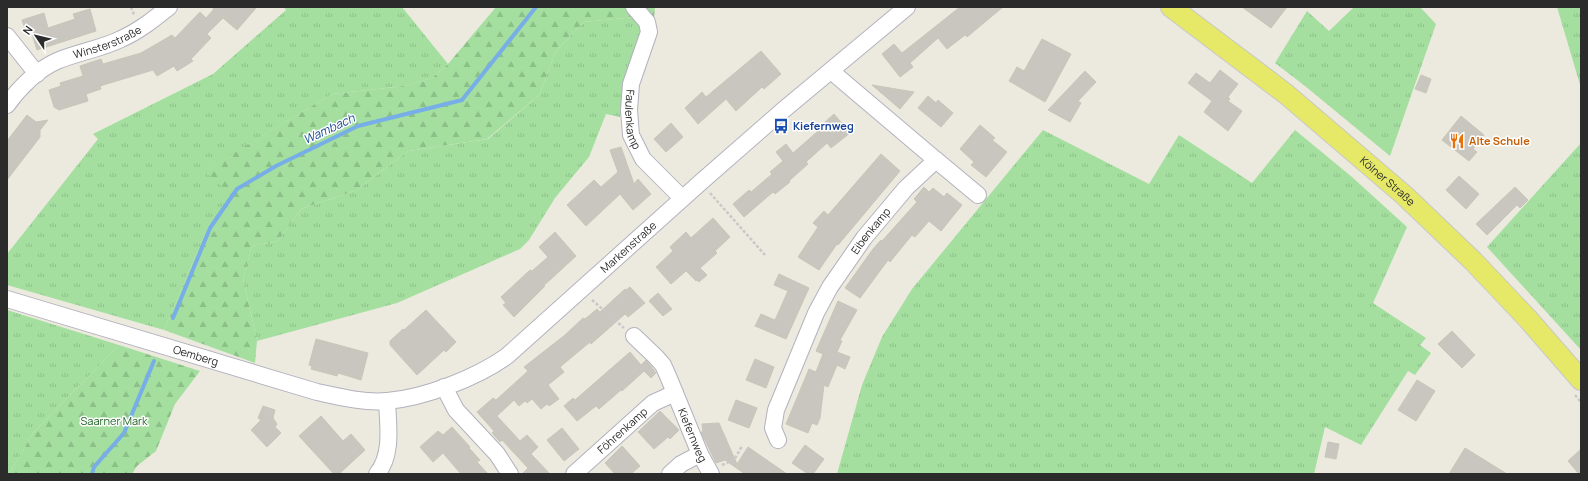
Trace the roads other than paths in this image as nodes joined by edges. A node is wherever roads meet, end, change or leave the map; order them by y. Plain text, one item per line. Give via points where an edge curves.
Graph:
1 (169, 7) edge
2 (634, 7) edge
3 (907, 7) edge
4 (1171, 7) edge
5 (7, 36) edge
6 (830, 71) junction
7 (37, 74) junction
8 (7, 105) edge
9 (936, 160) junction
10 (978, 195) dead end
11 (682, 198) junction
12 (7, 299) edge
13 (634, 336) road end
14 (1576, 385) edge
15 (444, 387) junction
16 (675, 393) junction
17 (386, 401) junction
18 (778, 440) dead end
19 (700, 454) junction
20 (717, 470) edge
21 (377, 474) edge
22 (510, 474) edge
23 (574, 474) edge
24 (670, 474) edge

1 - 7 street, Winsterstraße via 120,40 56,61
2 - 11 street, Faulenkamp via 647,22 649,32 631,84 631,135 643,159
3 - 6 street, Markenstraße
4 - 14 main road, Kölner Straße via 1286,94 1404,195 1474,261 1528,319
5 - 7 street
6 - 9 street
6 - 11 street, Markenstraße
7 - 8 street, Winsterstraße
9 - 10 street
9 - 18 street, Eibenkamp via 906,188 864,238 830,287 816,313 776,410 773,428
11 - 15 street, Markenstraße via 506,356 478,373
12 - 17 street, Oemberg via 317,392 356,400
13 - 16 street, Kiefernweg via 663,365
15 - 17 street, Markenstraße
15 - 22 street via 456,410 497,454
16 - 19 street, Kiefernweg
16 - 23 street, Föhrenkamp via 653,403
17 - 21 street via 386,459
19 - 20 street, Kiefernweg
19 - 24 street via 681,464

